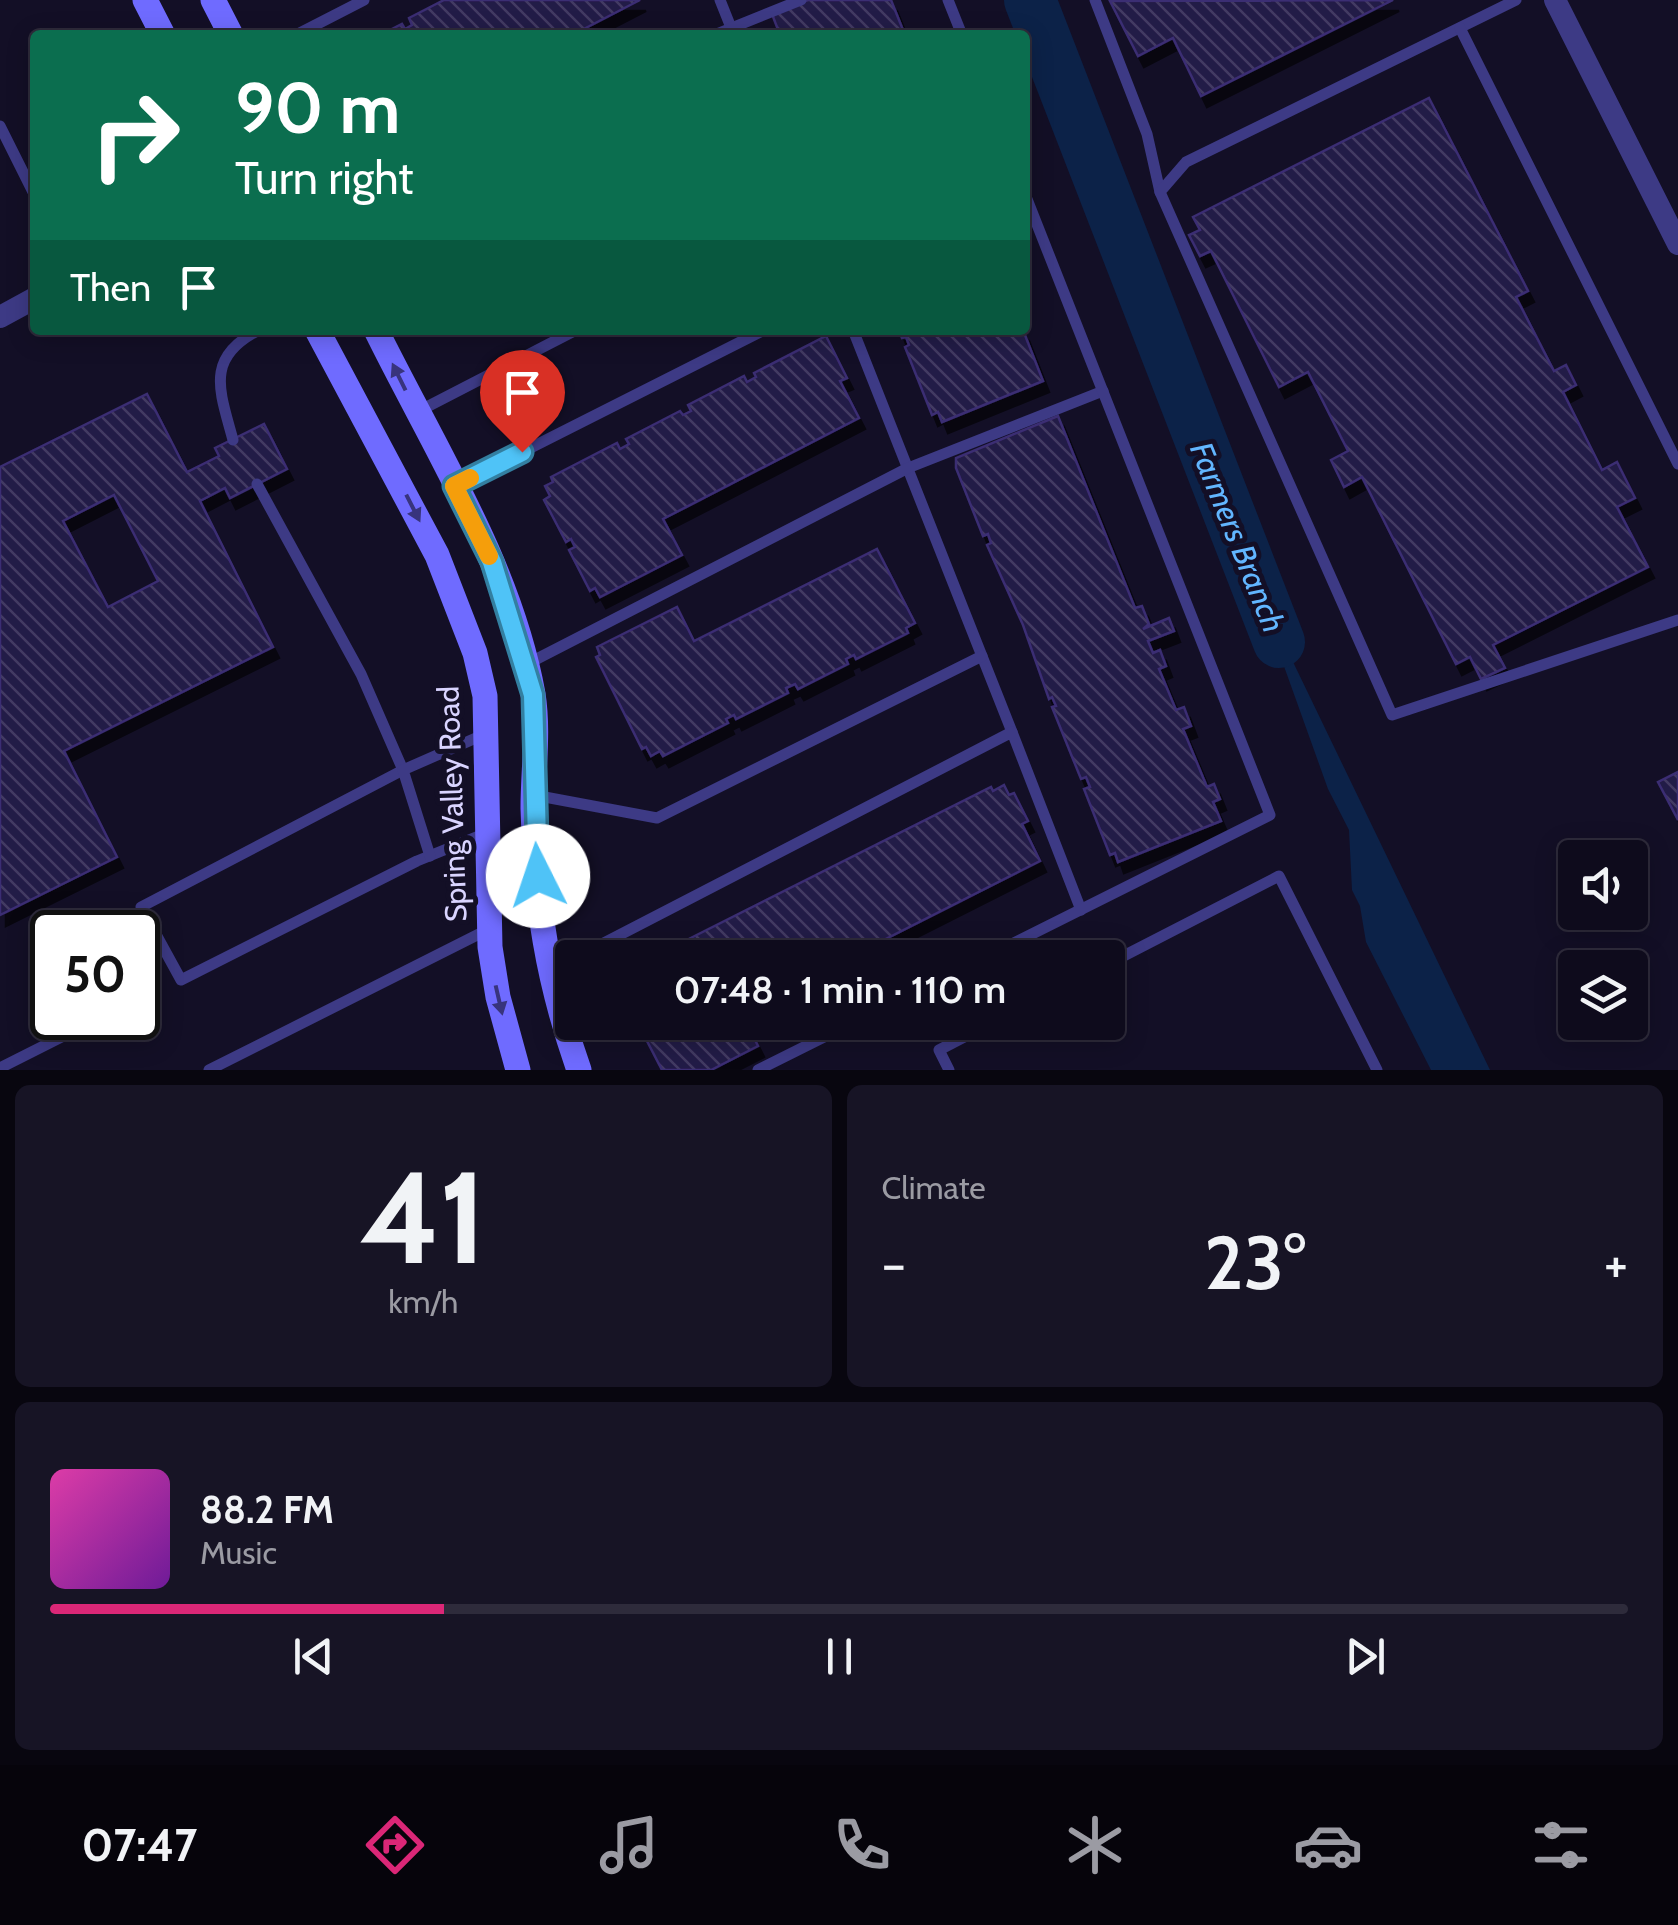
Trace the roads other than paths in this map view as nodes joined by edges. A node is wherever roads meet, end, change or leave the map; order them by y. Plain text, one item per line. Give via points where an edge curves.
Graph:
1 (145, 0) edge
2 (214, 0) edge
3 (364, 0) edge
4 (720, 0) edge
5 (801, 0) edge
6 (948, 0) edge
7 (1095, 0) edge
8 (1516, 0) edge
9 (1564, 3) edge
10 (1460, 28) junction
11 (160, 30) edge
12 (229, 30) edge
13 (306, 30) edge
14 (732, 30) edge
15 (734, 30) edge
16 (960, 30) edge
17 (0, 126) edge
18 (30, 186) edge
19 (1160, 192) junction
20 (1030, 207) edge
21 (1678, 244) edge
22 (30, 301) edge
23 (0, 317) edge
24 (250, 335) edge
25 (320, 335) edge
26 (378, 335) edge
27 (566, 335) edge
28 (754, 335) edge
29 (855, 335) edge
30 (1103, 390) junction
31 (417, 412) junction
32 (233, 440) dead end
33 (1678, 464) edge
34 (908, 468) junction
35 (257, 484) dead end
36 (454, 486) junction
37 (1678, 620) edge
38 (982, 656) junction
39 (525, 665) junction
40 (1012, 732) junction
41 (485, 734) junction
42 (403, 770) junction
43 (534, 795) junction
44 (486, 832) junction
45 (430, 856) junction
46 (1080, 910) junction
47 (489, 929) junction
48 (609, 940) edge
49 (1020, 940) edge
50 (1125, 955) edge
51 (555, 968) edge
52 (548, 972) junction
53 (55, 1040) edge
54 (818, 1040) edge
55 (958, 1040) edge
56 (0, 1068) edge
57 (209, 1070) edge
58 (518, 1070) edge
59 (579, 1070) edge
60 (758, 1070) edge
61 (949, 1070) edge
62 (1378, 1070) edge

1 - 11 main road
2 - 12 main road
3 - 13 lane
4 - 14 lane
5 - 15 lane
6 - 16 lane
7 - 19 lane via 1147,134
8 - 10 lane
9 - 21 street
10 - 19 lane via 1186,162
10 - 33 lane
17 - 18 lane
19 - 37 lane via 1392,715
20 - 30 lane
22 - 23 street
24 - 32 lane via 223,361 218,381
25 -> 41 main road, Spring Valley Road via 437,555 475,652
31 -> 26 main road
27 - 31 lane
28 - 36 lane
29 - 34 lane
30 - 34 lane
30 - 46 lane via 1270,815
31 - 36 main road
34 - 38 lane
34 - 39 lane
35 - 42 lane via 361,674
36 - 39 main road via 492,562
38 - 40 lane
38 - 43 lane via 657,818
39 - 43 main road via 533,695
40 - 46 lane
40 - 48 lane
41 - 42 lane
41 - 44 main road, Spring Valley Road
42 - 45 lane
42 - 45 lane via 141,907 180,980
43 - 52 main road
44 - 45 lane
44 - 47 main road, Spring Valley Road
46 - 49 lane
47 - 57 lane
47 -> 58 main road, Spring Valley Road
50 - 62 lane via 1279,876
51 - 52 lane
52 - 59 main road
53 - 56 lane
54 - 60 lane
55 - 61 lane via 939,1050

